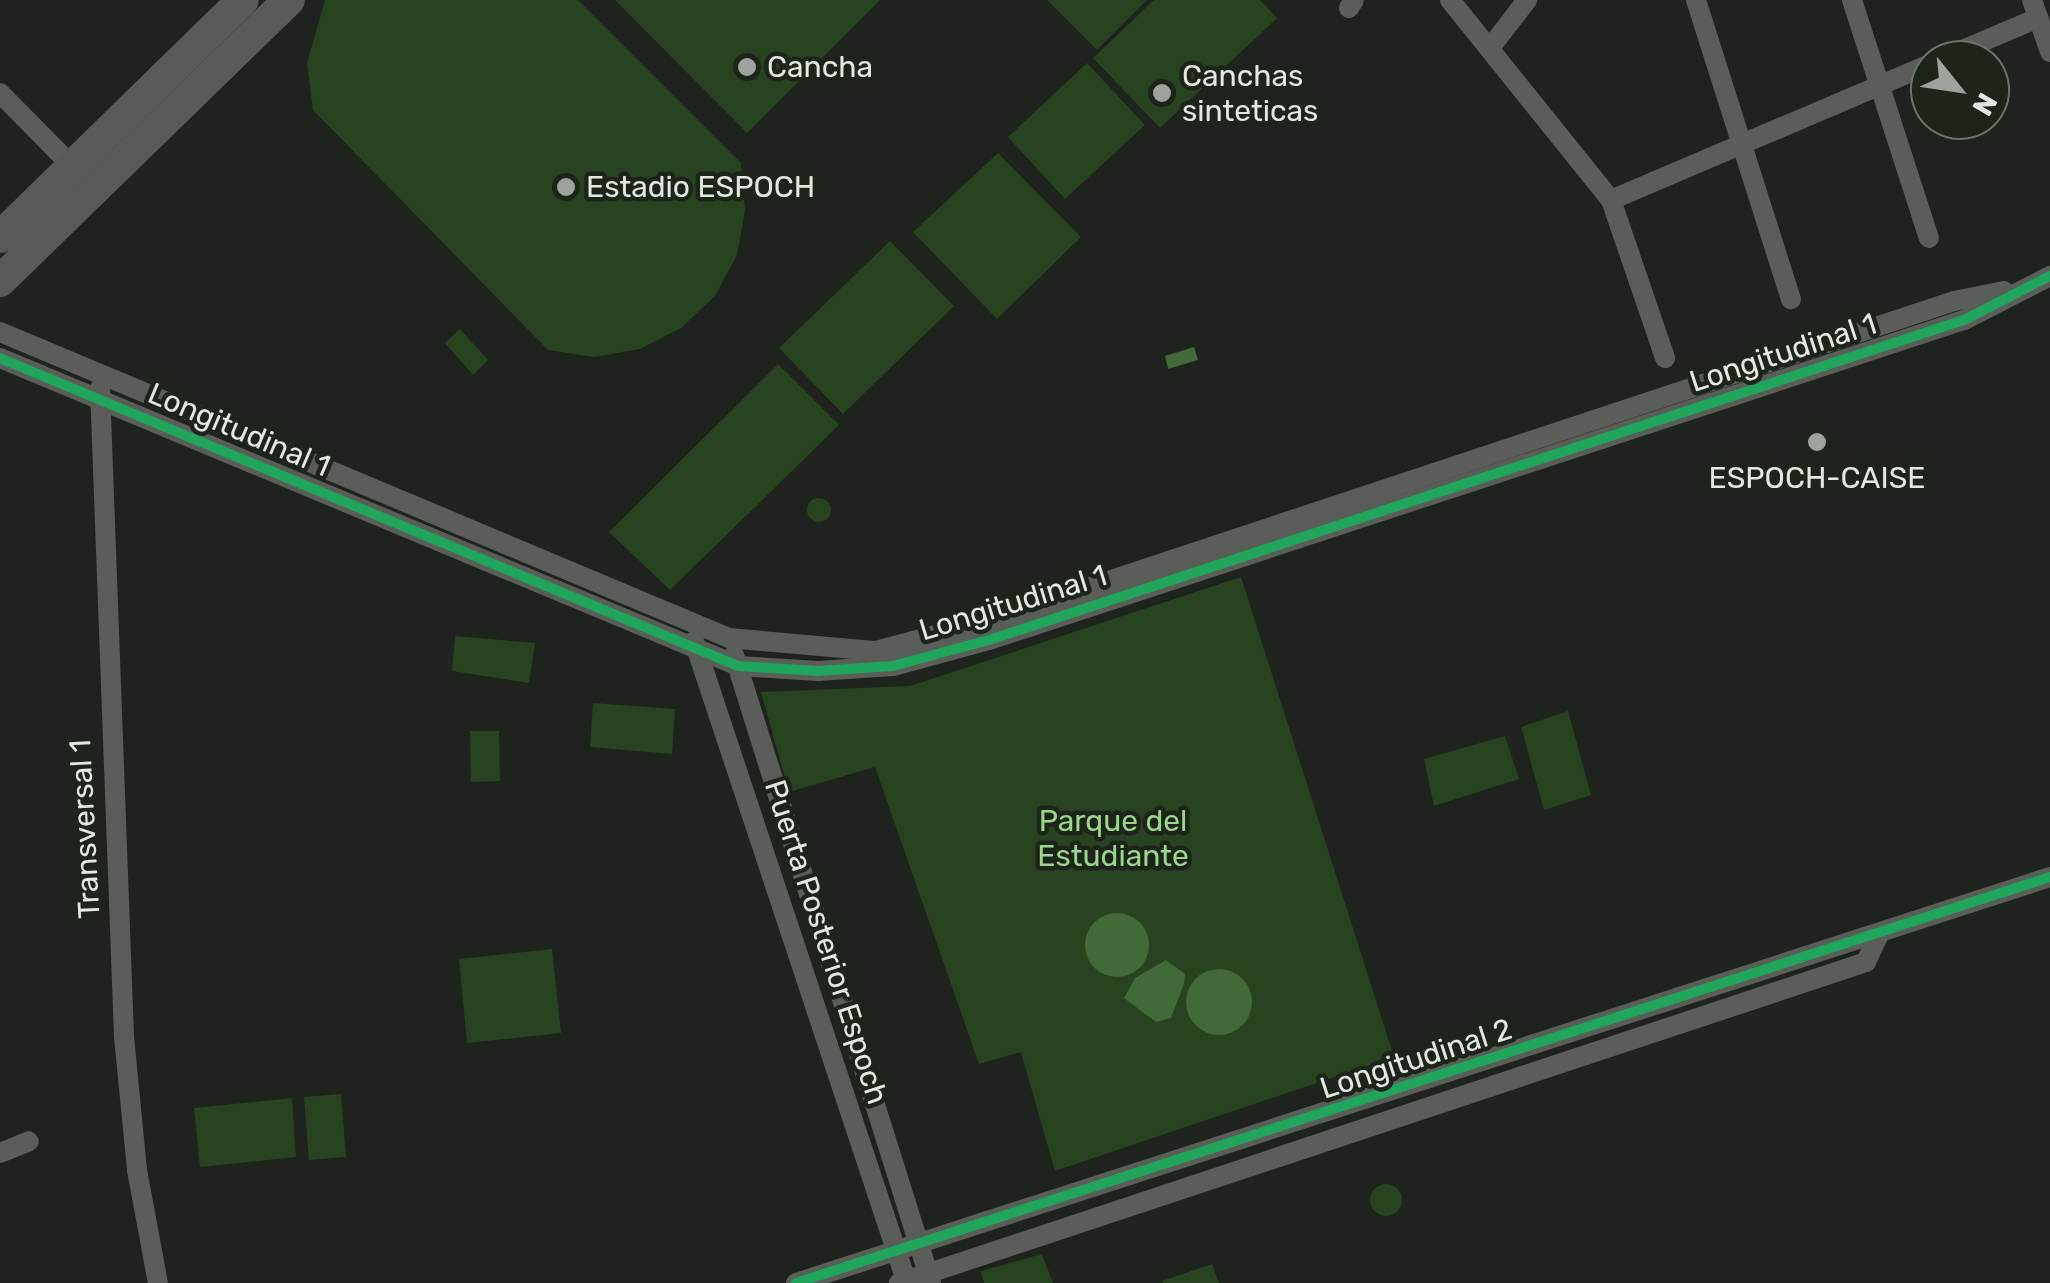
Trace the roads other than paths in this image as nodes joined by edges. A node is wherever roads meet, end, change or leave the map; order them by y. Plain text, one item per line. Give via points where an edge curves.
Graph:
1 (243, 0) edge
2 (290, 0) edge
3 (1450, 0) edge
4 (1527, 0) edge
5 (1696, 0) edge
6 (1852, 0) edge
7 (2035, 9) edge
8 (1977, 40) edge
9 (1490, 48) junction
10 (2050, 52) edge
11 (1910, 72) edge
12 (1880, 85) junction
13 (0, 93) edge
14 (1742, 144) junction
15 (72, 166) junction
16 (1611, 200) junction
17 (0, 237) edge
18 (1929, 238) dead end
19 (2040, 281) edge
20 (0, 282) edge
21 (1791, 299) dead end
22 (0, 332) edge
23 (0, 358) edge
24 (1664, 358) dead end
25 (99, 371) junction
26 (100, 397) junction
27 (686, 621) junction
28 (729, 638) junction
29 (697, 648) junction
30 (737, 665) junction
31 (2050, 878) edge
32 (1878, 936) junction
33 (1460, 1071) junction
34 (1468, 1092) junction
35 (29, 1142) dead end
36 (0, 1153) edge
37 (918, 1244) junction
38 (896, 1250) junction
39 (929, 1278) edge
40 (904, 1282) edge
41 (158, 1283) edge
42 (796, 1283) edge

1 - 15 main road
2 - 20 main road
3 - 9 street
4 - 9 street
5 - 14 street
6 - 12 street
7 - 8 street
7 - 10 street
9 - 16 street
11 - 12 street
12 - 14 street
12 - 18 street
13 - 15 street
14 - 16 street
14 - 21 street
15 - 17 main road
16 - 24 street
19 - 28 street, Longitudinal 1 via 1954,301 900,647 810,650
19 - 30 street, Longitudinal 1 via 1964,320 989,640 894,666 818,671
22 - 25 street, Longitudinal 1
23 - 26 street, Longitudinal 1
25 - 26 street, Transversal 1
25 - 27 street, Longitudinal 1
26 - 29 street, Longitudinal 1
26 - 41 street, Transversal 1 via 124,1037 137,1170
27 - 28 street, Longitudinal 1
27 - 29 street, Puerta Posterior Espoch
28 - 30 street, Puerta Posterior Espoch
29 - 30 street, Longitudinal 1
29 - 38 street, Puerta Posterior Espoch
30 - 37 street, Puerta Posterior Espoch
31 - 32 street, Longitudinal 2
32 - 33 street, Longitudinal 2
32 - 34 street, Longitudinal 2 via 1866,962
33 - 34 street
33 - 37 street, Longitudinal 2
34 - 39 street, Longitudinal 2
35 - 36 street
37 - 38 street, Longitudinal 2
37 - 39 street, Puerta Posterior Espoch
38 - 40 street, Puerta Posterior Espoch
38 - 42 street, Longitudinal 2
39 - 40 street, Longitudinal 2

